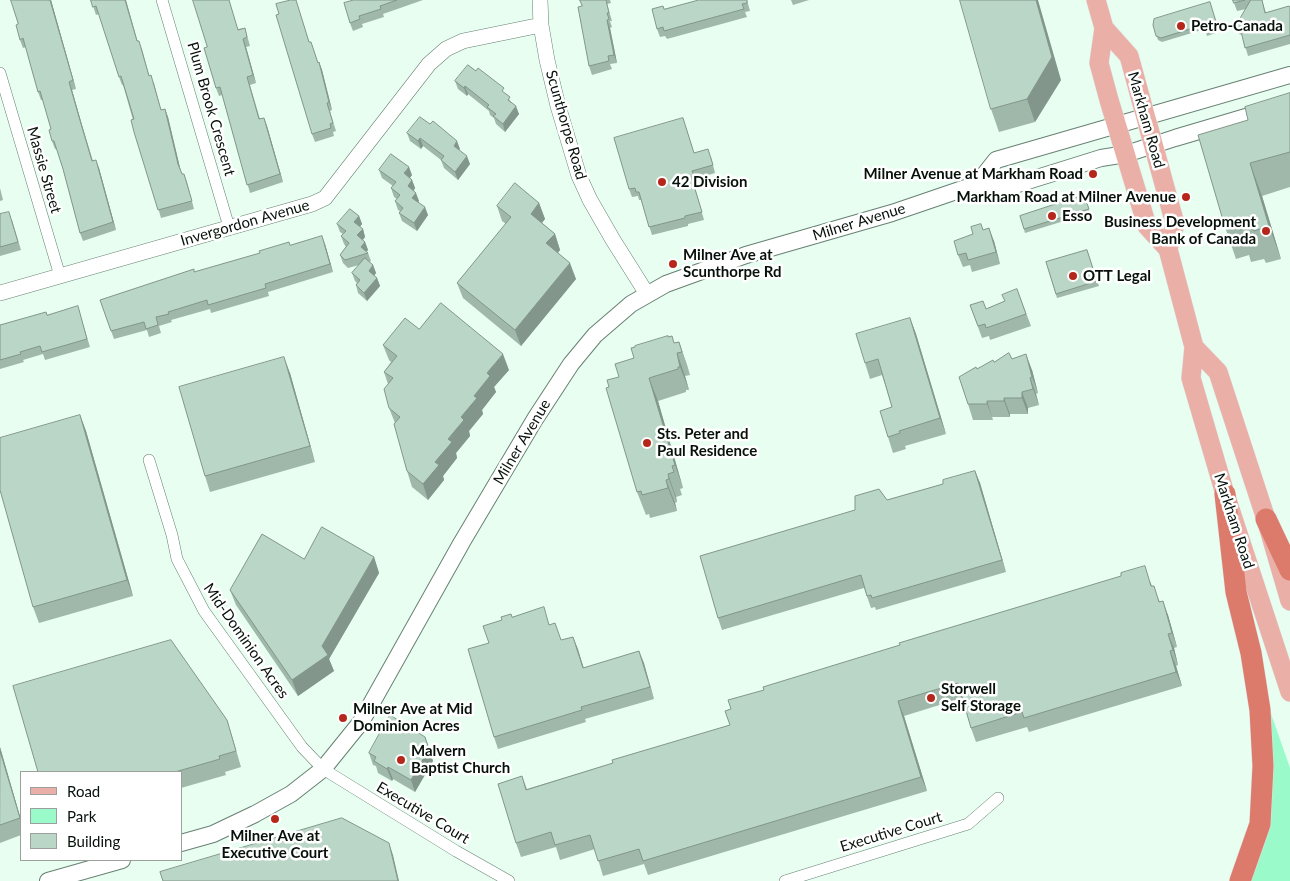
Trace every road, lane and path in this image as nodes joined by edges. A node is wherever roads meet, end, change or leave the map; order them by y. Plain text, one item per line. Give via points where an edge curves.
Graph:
1 (162, 0) edge
2 (540, 0) edge
3 (1096, 0) edge
4 (541, 25) junction
5 (1104, 28) junction
6 (0, 72) edge
7 (1290, 74) edge
8 (1290, 104) edge
9 (1144, 116) junction
10 (1116, 126) junction
11 (1153, 145) junction
12 (1126, 154) junction
13 (977, 184) junction
14 (230, 227) junction
15 (1168, 249) junction
16 (60, 276) junction
17 (0, 294) edge
18 (647, 294) junction
19 (1194, 347) junction
20 (149, 460) dead end
21 (1225, 494) junction
22 (1266, 519) junction
23 (1290, 570) edge
24 (1290, 601) edge
25 (1290, 692) edge
26 (323, 769) junction
27 (998, 798) dead end
28 (182, 843) edge
29 (118, 861) edge
30 (48, 881) edge
31 (509, 881) edge
32 (785, 881) edge
33 (1240, 881) edge

1 - 14 street, Plum Brook Crescent
2 - 4 street, Scunthorpe Road
3 - 5 main road, Markham Road
4 - 14 street, Invergordon Avenue via 480,37 446,49 430,64 325,198
4 - 18 street, Scunthorpe Road via 553,84 579,176
5 - 9 main road, Markham Road via 1128,56
5 - 10 main road, Markham Road via 1099,63
6 - 16 street, Massie Street
7 - 9 main road
8 - 11 main road, Milner Avenue
9 - 10 main road
9 - 11 main road, Markham Road
10 - 12 main road, Markham Road
10 - 13 main road via 996,160
11 - 12 main road, Milner Avenue
11 - 15 main road, Markham Road via 1176,224
12 - 13 main road, Milner Avenue via 1101,158 1005,188
12 - 15 main road, Markham Road via 1147,226
13 - 18 main road, Milner Avenue via 892,214 691,274
14 - 16 street, Invergordon Avenue
15 - 19 main road, Markham Road
16 - 17 street, Invergordon Avenue
18 - 26 main road, Milner Avenue via 595,335 571,364 462,542 361,722
19 - 21 main road, Markham Road via 1191,378
19 - 22 main road, Markham Road via 1218,372
20 - 26 street, Mid-Dominion Acres via 177,559 194,595 302,747
21 - 25 main road, Markham Road
21 - 33 highway via 1236,592 1251,653 1260,710 1263,766 1260,824
22 - 23 highway
22 - 24 main road, Markham Road
26 - 28 main road, Milner Avenue via 291,794 255,814 213,834
26 - 31 street, Executive Court
27 - 32 street, Executive Court via 968,824
29 - 30 main road

